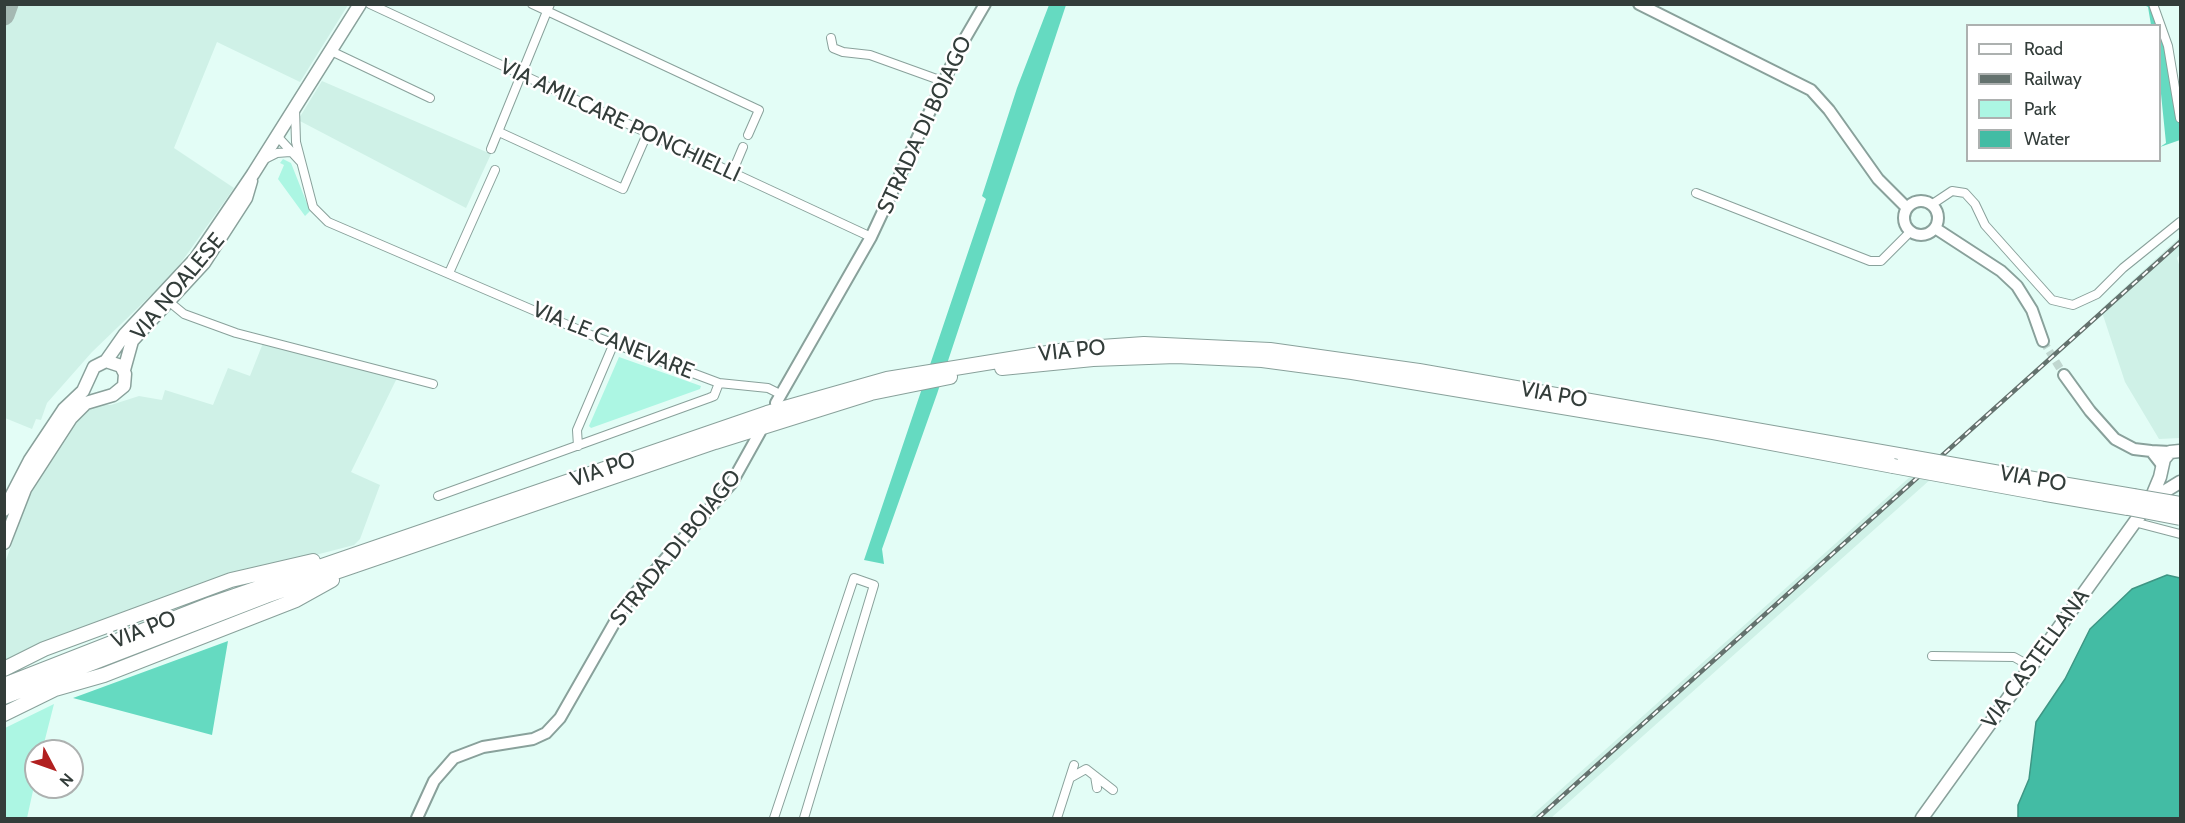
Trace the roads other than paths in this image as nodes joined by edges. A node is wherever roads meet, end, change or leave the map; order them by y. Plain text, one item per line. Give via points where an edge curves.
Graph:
1 (360, 4) edge
2 (370, 4) edge
3 (532, 4) edge
4 (985, 4) edge
5 (1639, 4) edge
6 (2153, 4) edge
7 (548, 8) edge
8 (2160, 24) edge
9 (2161, 26) edge
10 (831, 38) dead end
11 (331, 51) junction
12 (522, 76) junction
13 (945, 82) junction
14 (430, 98) dead end
15 (295, 108) junction
16 (2181, 118) edge
17 (499, 132) junction
18 (647, 134) junction
19 (748, 135) dead end
20 (277, 136) junction
21 (743, 147) dead end
22 (491, 149) dead end
23 (294, 150) junction
24 (261, 161) junction
25 (495, 170) dead end
26 (732, 172) junction
27 (1696, 193) dead end
28 (1931, 205) junction
29 (1907, 208) junction
30 (2181, 222) edge
31 (1935, 228) junction
32 (1910, 232) junction
33 (871, 237) junction
34 (449, 273) junction
35 (166, 299) junction
36 (2043, 341) tunnel mouth
37 (614, 343) junction
38 (106, 361) junction
39 (124, 370) junction
40 (2064, 375) tunnel mouth
41 (91, 377) junction
42 (719, 383) junction
43 (433, 384) dead end
44 (107, 396) junction
45 (778, 399) joint
46 (760, 432) dead end
47 (578, 446) junction
48 (2151, 451) junction
49 (2178, 451) edge
50 (2162, 467) junction
51 (2181, 482) edge
52 (438, 496) dead end
53 (2150, 501) junction
54 (2130, 502) junction
55 (2181, 504) edge
56 (4, 510) edge
57 (2181, 518) edge
58 (2134, 522) junction
59 (2181, 534) edge
60 (4, 543) edge
61 (359, 558) junction
62 (1932, 656) dead end
63 (2030, 666) junction
64 (4, 669) edge
65 (5, 693) edge
66 (4, 714) edge
67 (1074, 765) dead end
68 (1095, 776) junction
69 (1070, 777) junction
70 (1097, 788) dead end
71 (1113, 790) dead end
72 (417, 819) edge
73 (774, 819) edge
74 (804, 819) edge
75 (1057, 819) edge
76 (1922, 819) edge

1 - 11 main road, VIA NOALESE
2 - 12 street, VIA AMILCARE PONCHIELLI
3 - 7 street
4 - 13 street, STRADA DI BOIAGO
5 - 29 street via 1810,90 1878,179
6 - 8 street
7 - 12 street
7 - 19 street via 759,110
9 - 16 street
10 - 13 street via 833,48 843,52 870,55
11 - 14 street
11 - 15 main road, VIA NOALESE
12 - 17 street
12 - 18 street, VIA AMILCARE PONCHIELLI
13 - 33 street, STRADA DI BOIAGO
15 - 20 main road, VIA NOALESE
15 - 23 street, VIA LE CANEVARE
17 - 18 street via 622,189
17 - 22 street
18 - 26 street, VIA AMILCARE PONCHIELLI
20 - 23 street via 290,139
20 - 24 main road, VIA NOALESE
21 - 26 street
23 - 24 street
23 - 34 street, VIA LE CANEVARE via 301,161 313,207 328,222
24 - 35 main road, VIA NOALESE via 246,198 210,255
25 - 34 street
26 - 33 street, VIA AMILCARE PONCHIELLI
27 - 32 street via 1870,261 1881,261
28 - 29 street via 1916,202
28 - 30 street via 1952,191 1965,193 1984,225 2052,300 2073,305 2097,294 2122,268
28 - 31 street via 1937,214
29 - 32 street via 1904,218
31 - 32 street via 1922,235
31 - 36 street via 2017,286 2032,310
33 - 45 street, STRADA DI BOIAGO
34 - 37 street, VIA LE CANEVARE
35 - 38 main road, VIA NOALESE via 125,334
35 - 39 main road, VIA NOALESE via 132,341
35 - 43 street via 184,314 236,333
37 - 42 street, VIA LE CANEVARE
37 - 47 street via 577,429
38 - 39 main road via 117,363
38 - 41 main road via 94,368
39 - 44 main road via 124,386
40 - 48 street via 2115,439 2134,449
41 - 44 main road via 93,387
41 - 56 main road via 30,460
42 - 45 street, VIA LE CANEVARE via 768,388
42 - 47 street via 714,396
44 - 60 main road via 86,403 71,418 25,489
46 - 72 street, STRADA DI BOIAGO via 731,484 624,606 560,718 546,733 532,740 483,747 453,758 434,781
47 - 52 street
48 - 49 street
48 - 50 street
49 - 50 main road
50 - 51 main road via 2167,478
50 - 53 main road
51 - 53 main road
53 - 58 main road, VIA CASTELLANA
54 - 55 highway, VIA PO, bridge
54 - 57 highway, VIA PO, bridge
54 - 61 highway, VIA PO, bridge via 2046,494 1713,432 1352,372 1262,360 1176,356 1014,366 871,393
54 - 61 highway, VIA PO, bridge via 2055,483 1419,371 1270,350 1144,344 1024,356 887,379 767,413
58 - 59 street
58 - 63 main road, VIA CASTELLANA
61 - 64 highway via 282,566 231,580 44,649
61 - 65 highway, VIA PO via 211,604
61 - 66 highway via 296,600 104,675 55,689
62 - 63 street via 2014,657
63 - 76 main road, VIA CASTELLANA
67 - 69 street
68 - 69 street via 1086,769
68 - 70 street
68 - 71 street
69 - 75 street
73 - 74 street via 854,578 874,585

